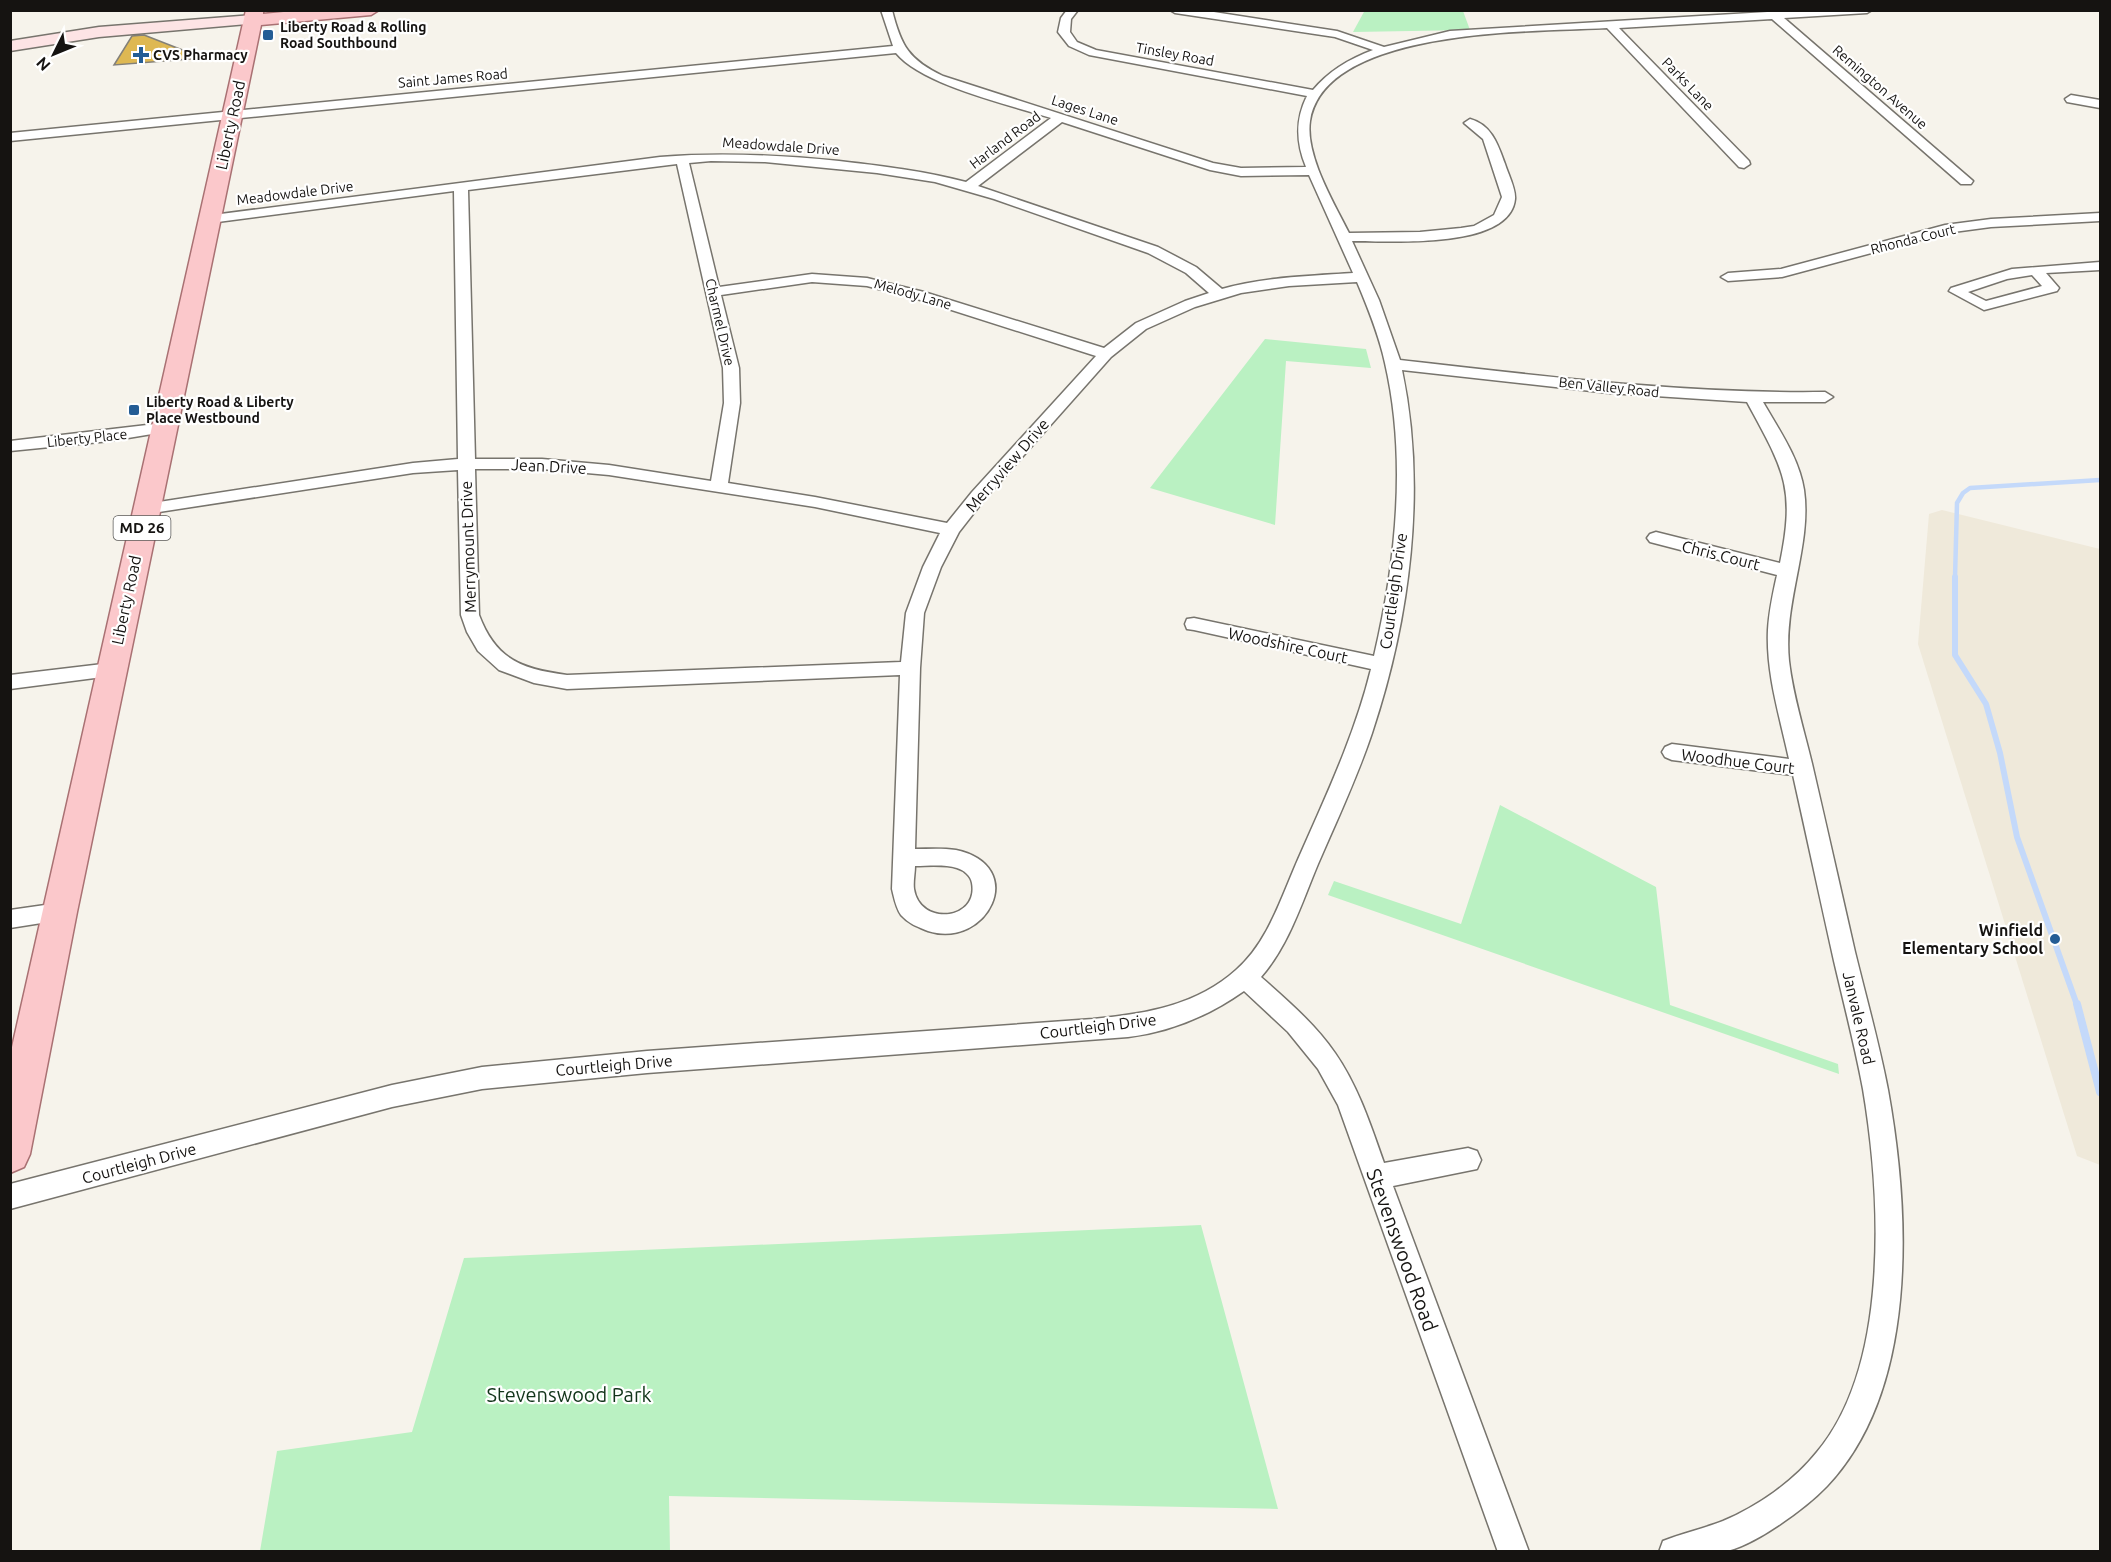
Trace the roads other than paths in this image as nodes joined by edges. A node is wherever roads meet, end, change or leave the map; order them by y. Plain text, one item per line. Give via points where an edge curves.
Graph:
1 (371, 10) edge
2 (886, 10) edge
3 (1073, 10) edge
4 (1175, 10) edge
5 (1867, 10) edge
6 (254, 15) edge
7 (1775, 16) junction
8 (1610, 24) junction
9 (1450, 34) junction
10 (1383, 40) junction
11 (10, 46) edge
12 (898, 49) junction
13 (1314, 94) junction
14 (2071, 99) dead end
15 (2100, 104) edge
16 (233, 114) junction
17 (1060, 118) junction
18 (1470, 123) dead end
19 (10, 137) edge
20 (682, 159) junction
21 (1744, 164) dead end
22 (1313, 171) junction
23 (1966, 181) dead end
24 (969, 186) junction
25 (461, 187) junction
26 (2100, 217) edge
27 (210, 219) junction
28 (1343, 237) junction
29 (2100, 266) edge
30 (2035, 270) junction
31 (1360, 277) junction
32 (1728, 277) dead end
33 (714, 292) junction
34 (1220, 294) junction
35 (1106, 354) junction
36 (1393, 364) junction
37 (1825, 397) dead end
38 (1753, 398) junction
39 (164, 428) junction
40 (10, 446) edge
41 (465, 464) junction
42 (719, 487) junction
43 (146, 509) junction
44 (951, 530) junction
45 (1656, 538) dead end
46 (1786, 571) junction
47 (1194, 624) dead end
48 (1382, 665) junction
49 (910, 668) junction
50 (111, 670) junction
51 (10, 682) edge
52 (1672, 753) dead end
53 (1803, 769) junction
54 (905, 857) junction
55 (59, 912) junction
56 (10, 919) edge
57 (1245, 977) junction
58 (10, 1154) edge
59 (1468, 1160) dead end
60 (1375, 1178) junction
61 (10, 1197) edge
62 (1514, 1551) edge
63 (1674, 1551) edge

1 - 6 main road
2 - 12 street
3 - 13 street, Tinsley Road via 1063,25 1064,32 1073,44 1093,53
4 - 10 street
5 - 7 street
6 - 11 street
6 - 16 main road, Liberty Road / MD 26
7 - 8 street
7 - 23 street, Remington Avenue
8 - 9 street
8 - 21 street, Parks Lane
9 - 10 street
9 - 10 street
10 - 13 street, Courtleigh Drive
12 - 16 street, Saint James Road
12 - 17 street, Lages Lane via 912,64 939,78
13 - 22 street, Courtleigh Drive via 1302,121
14 - 15 street
16 - 19 street, Saint James Road
16 - 27 main road, Liberty Road / MD 26
17 - 22 street, Lages Lane via 1224,169
17 - 24 street, Harland Road
18 - 28 street via 1488,137 1495,154 1509,197 1502,215 1490,224 1461,232
20 - 24 street, Meadowdale Drive via 765,158 903,172
20 - 25 street, Meadowdale Drive
20 - 33 street, Charmel Drive
22 - 28 street, Courtleigh Drive
24 - 34 street, Meadowdale Drive via 1153,250 1191,270
25 - 27 street, Meadowdale Drive
25 - 41 street, Merrymount Drive
26 - 32 street, Rhonda Court via 1956,228 1782,273
27 - 39 main road, Liberty Road / MD 26
28 - 31 street, Courtleigh Drive
29 - 30 street
30 - 30 street via 2009,274 1956,291 1984,306 2052,288
31 - 34 street, Merryview Drive via 1260,285
31 - 36 street, Courtleigh Drive
33 - 35 street, Melody Lane via 812,278 867,282
33 - 42 street, Charmel Drive via 733,387
34 - 35 street, Merryview Drive via 1141,326
35 - 44 street, Merryview Drive
36 - 38 street, Ben Valley Road via 1652,392
36 - 48 street, Courtleigh Drive via 1406,458 1403,523
37 - 38 street, Ben Valley Road
38 - 46 street, Janvale Road via 1781,450 1795,490 1796,512
39 - 40 street, Liberty Place
39 - 43 main road, Liberty Road / MD 26
41 - 42 street, Jean Drive via 575,467
41 - 43 street, Jean Drive via 379,472
41 - 49 street, Merrymount Drive via 470,615 483,648 516,671 567,682
42 - 44 street, Jean Drive
43 - 50 main road, Liberty Road / MD 26
44 - 49 street, Merryview Drive via 915,613
45 - 46 street, Chris Court
46 - 53 street, Janvale Road via 1777,644
47 - 48 street, Woodshire Court
48 - 57 street, Courtleigh Drive via 1350,766 1287,912
49 - 54 street, Merryview Drive
50 - 51 street
50 - 55 main road, Liberty Road / MD 26
52 - 53 street, Woodhue Court
53 - 63 street, Janvale Road via 1875,1089 1885,1155 1888,1279 1876,1354 1859,1412 1833,1457 1799,1494 1759,1520 1707,1544
54 - 54 street, Merryview Drive via 904,900 918,918 949,924 979,908 986,887 981,874 971,865 957,859
55 - 56 street
55 - 58 main road, Liberty Road / MD 26
57 - 60 street, Stevenswood Road via 1297,1025 1327,1061 1348,1102
57 - 61 street, Courtleigh Drive via 1196,1006 1151,1023 482,1078 392,1096
59 - 60 street
60 - 62 street, Stevenswood Road

